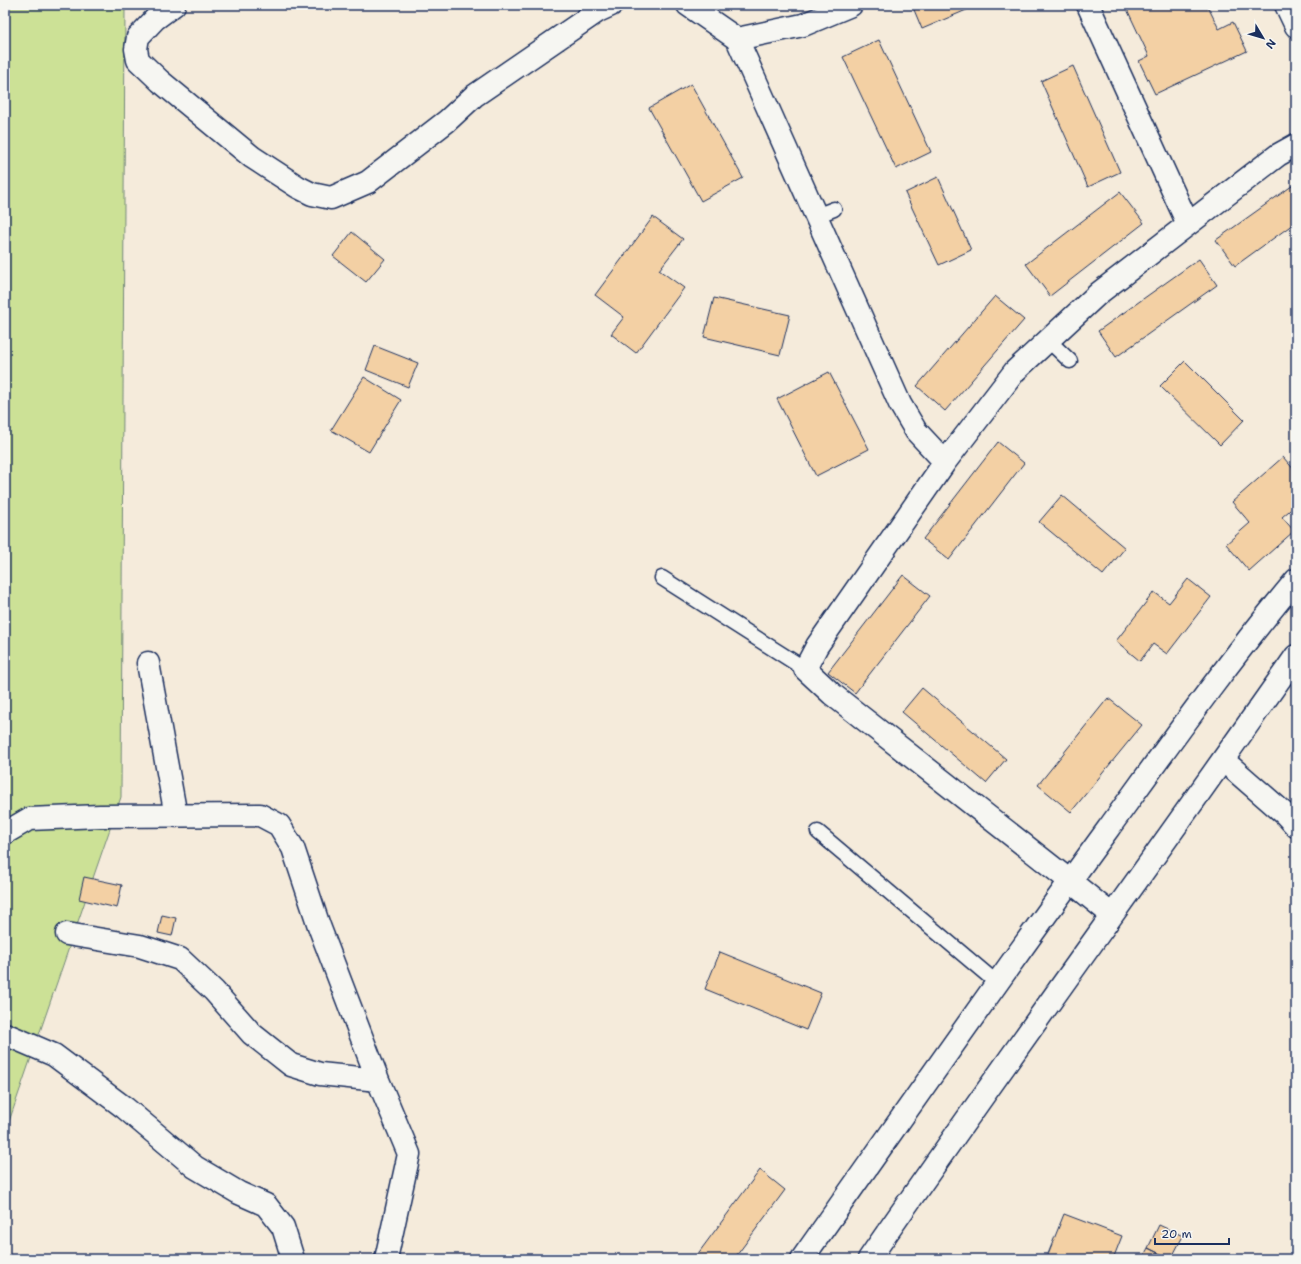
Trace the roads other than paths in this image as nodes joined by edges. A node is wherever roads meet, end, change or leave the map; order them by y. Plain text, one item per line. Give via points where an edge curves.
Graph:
1 (174, 5) edge
2 (611, 5) edge
3 (688, 5) edge
4 (851, 5) edge
5 (1088, 5) edge
6 (1286, 5) edge
7 (1296, 26) edge
8 (737, 39) junction
9 (1296, 145) edge
10 (1188, 224) junction
11 (1048, 340) junction
12 (1070, 361) dead end
13 (945, 462) junction
14 (662, 578) dead end
15 (1296, 580) edge
16 (1296, 656) edge
17 (148, 663) dead end
18 (806, 669) junction
19 (1223, 760) junction
20 (176, 816) junction
21 (1296, 826) edge
22 (818, 832) dead end
23 (5, 833) edge
24 (1070, 881) junction
25 (1112, 915) junction
26 (67, 934) dead end
27 (997, 983) junction
28 (5, 1034) edge
29 (378, 1080) junction
30 (294, 1259) edge
31 (386, 1259) edge
32 (802, 1259) edge
33 (869, 1259) edge

1 - 2 street via 155,19 138,37 138,60 252,157 298,187 312,194 331,198 368,182 447,121 474,96 598,11
3 - 8 street
4 - 8 street via 802,25
5 - 10 street
6 - 7 street
8 - 13 street via 825,213 900,404 916,431
9 - 10 street via 1278,155
10 - 11 street via 1099,293
11 - 12 lane
11 - 13 street via 1015,371
13 - 18 street via 817,646
14 - 18 lane
15 - 24 street via 1259,624
16 - 19 street
17 - 20 street
18 - 24 street via 832,694
19 - 21 street
19 - 25 street
20 - 23 street via 29,819
20 - 29 street via 260,815 279,825 293,848 319,926
22 - 27 lane
24 - 25 street
24 - 27 street
25 - 33 street
26 - 29 street via 140,946 180,959 214,991 252,1034 290,1065 320,1074
27 - 32 street
28 - 30 street via 54,1055 125,1108 195,1167 239,1193 266,1205 283,1227
29 - 31 street via 409,1154

